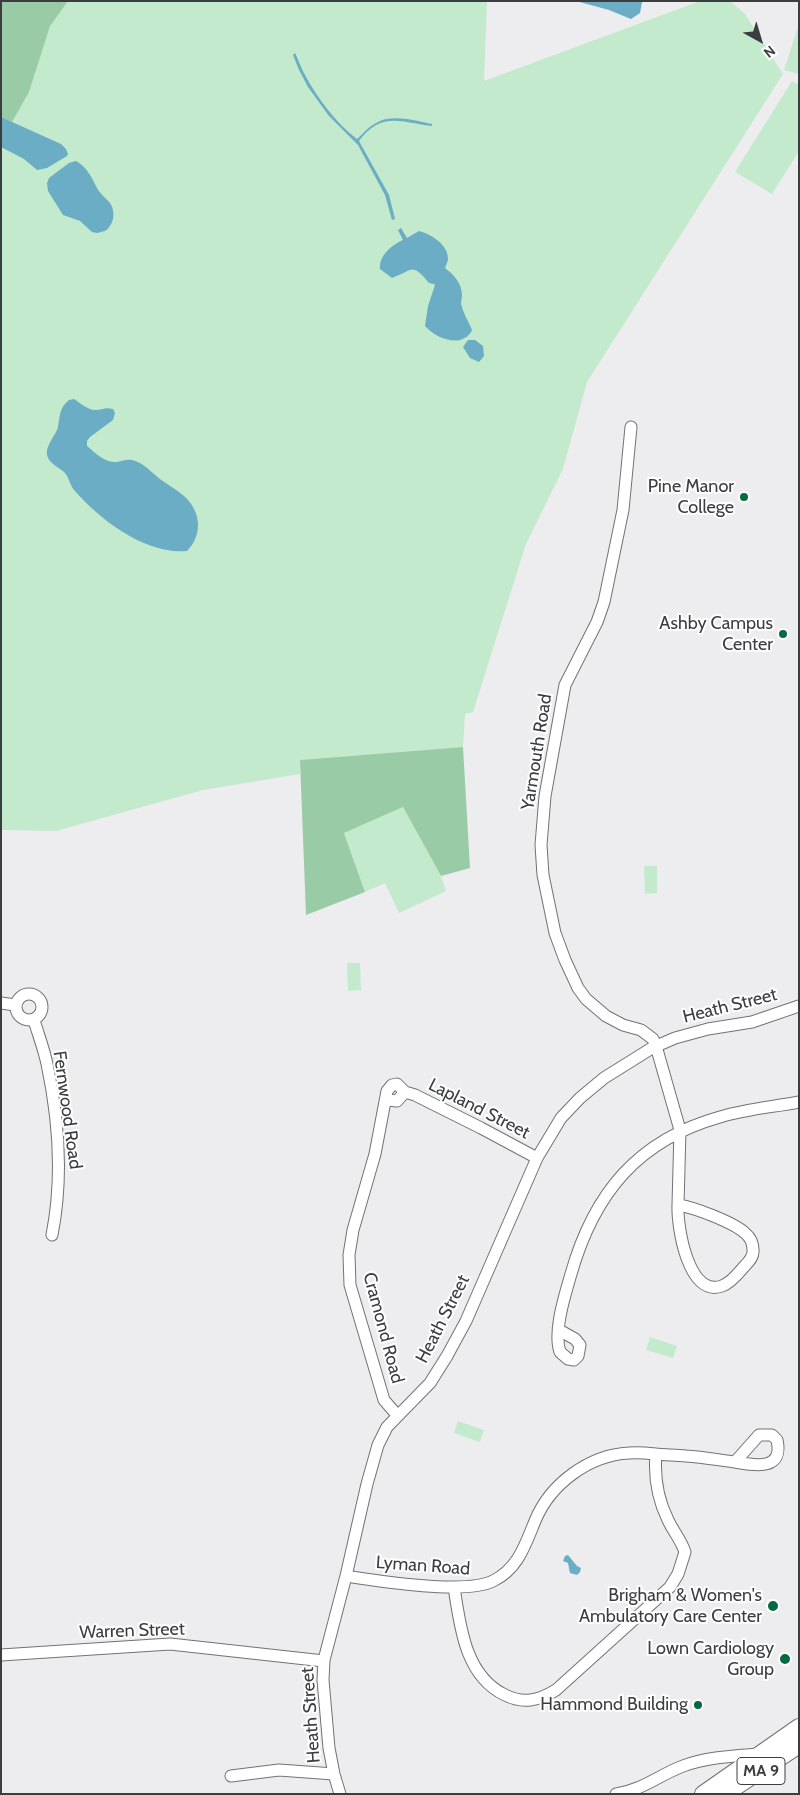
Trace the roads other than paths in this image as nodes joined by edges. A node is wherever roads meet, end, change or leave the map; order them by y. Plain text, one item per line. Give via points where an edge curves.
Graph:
1 (631, 427) dead end
2 (1, 1003) edge
3 (15, 1005) junction
4 (799, 1006) edge
5 (34, 1020) junction
6 (656, 1046) junction
7 (387, 1100) joint
8 (799, 1102) edge
9 (680, 1130) junction
10 (537, 1158) junction
11 (678, 1205) junction
12 (52, 1235) dead end
13 (559, 1330) dead end
14 (398, 1416) junction
15 (656, 1454) junction
16 (735, 1462) dead end
17 (346, 1576) junction
18 (454, 1587) junction
19 (1, 1655) edge
20 (324, 1661) junction
21 (799, 1727) edge
22 (781, 1739) junction
23 (798, 1746) edge
24 (762, 1753) junction
25 (716, 1758) junction
26 (334, 1774) junction
27 (230, 1776) dead end
28 (731, 1788) edge
29 (340, 1794) edge
30 (616, 1794) edge
31 (703, 1794) edge

1 - 6 street, Yarmouth Road via 623,510 604,602 598,622 566,685 561,704 545,796 541,844 544,883 555,933 578,988 606,1016 641,1030 653,1039
2 - 3 street
3 - 5 street via 16,1013 22,1019
3 - 5 street, Fernwood Road via 24,995 36,996 42,1007
4 - 6 street, Heath Street via 752,1022 674,1038
5 - 12 street, Fernwood Road via 47,1063 57,1144 59,1187
6 - 9 street
6 - 10 street, Heath Street via 604,1078 580,1098 561,1118
7 - 10 street, Lapland Street via 387,1091 397,1084 405,1092
7 - 14 street, Cramond Road via 353,1230 350,1285 384,1400
8 - 9 street via 722,1116
9 - 11 street
9 - 13 street via 634,1163 600,1203 575,1259
10 - 14 street, Heath Street via 466,1321 430,1383
11 - 11 street via 736,1227 749,1238 753,1255 726,1284 717,1287 705,1284 692,1270 681,1242
14 - 17 street, Heath Street via 387,1427 378,1445
15 - 16 street, Lyman Road
15 - 18 street, Lyman Road via 628,1452 585,1466 563,1481 546,1499 524,1549 509,1570 484,1585
15 - 18 street via 659,1497 685,1552 678,1574 670,1587 556,1690 539,1699 523,1701 515,1700 485,1682 467,1649
17 - 18 street, Lyman Road
17 - 20 street, Heath Street
19 - 20 street, Warren Street via 170,1644
20 - 26 street, Heath Street via 326,1715
21 - 22 highway, MA 9
22 - 23 street
22 - 24 highway, MA 9
23 - 28 highway, MA 9
24 - 25 street
24 - 28 highway, MA 9
25 - 28 street
25 - 30 street via 688,1764 646,1786
26 - 27 street via 280,1770
26 - 29 street, Heath Street
28 - 31 highway, MA 9

